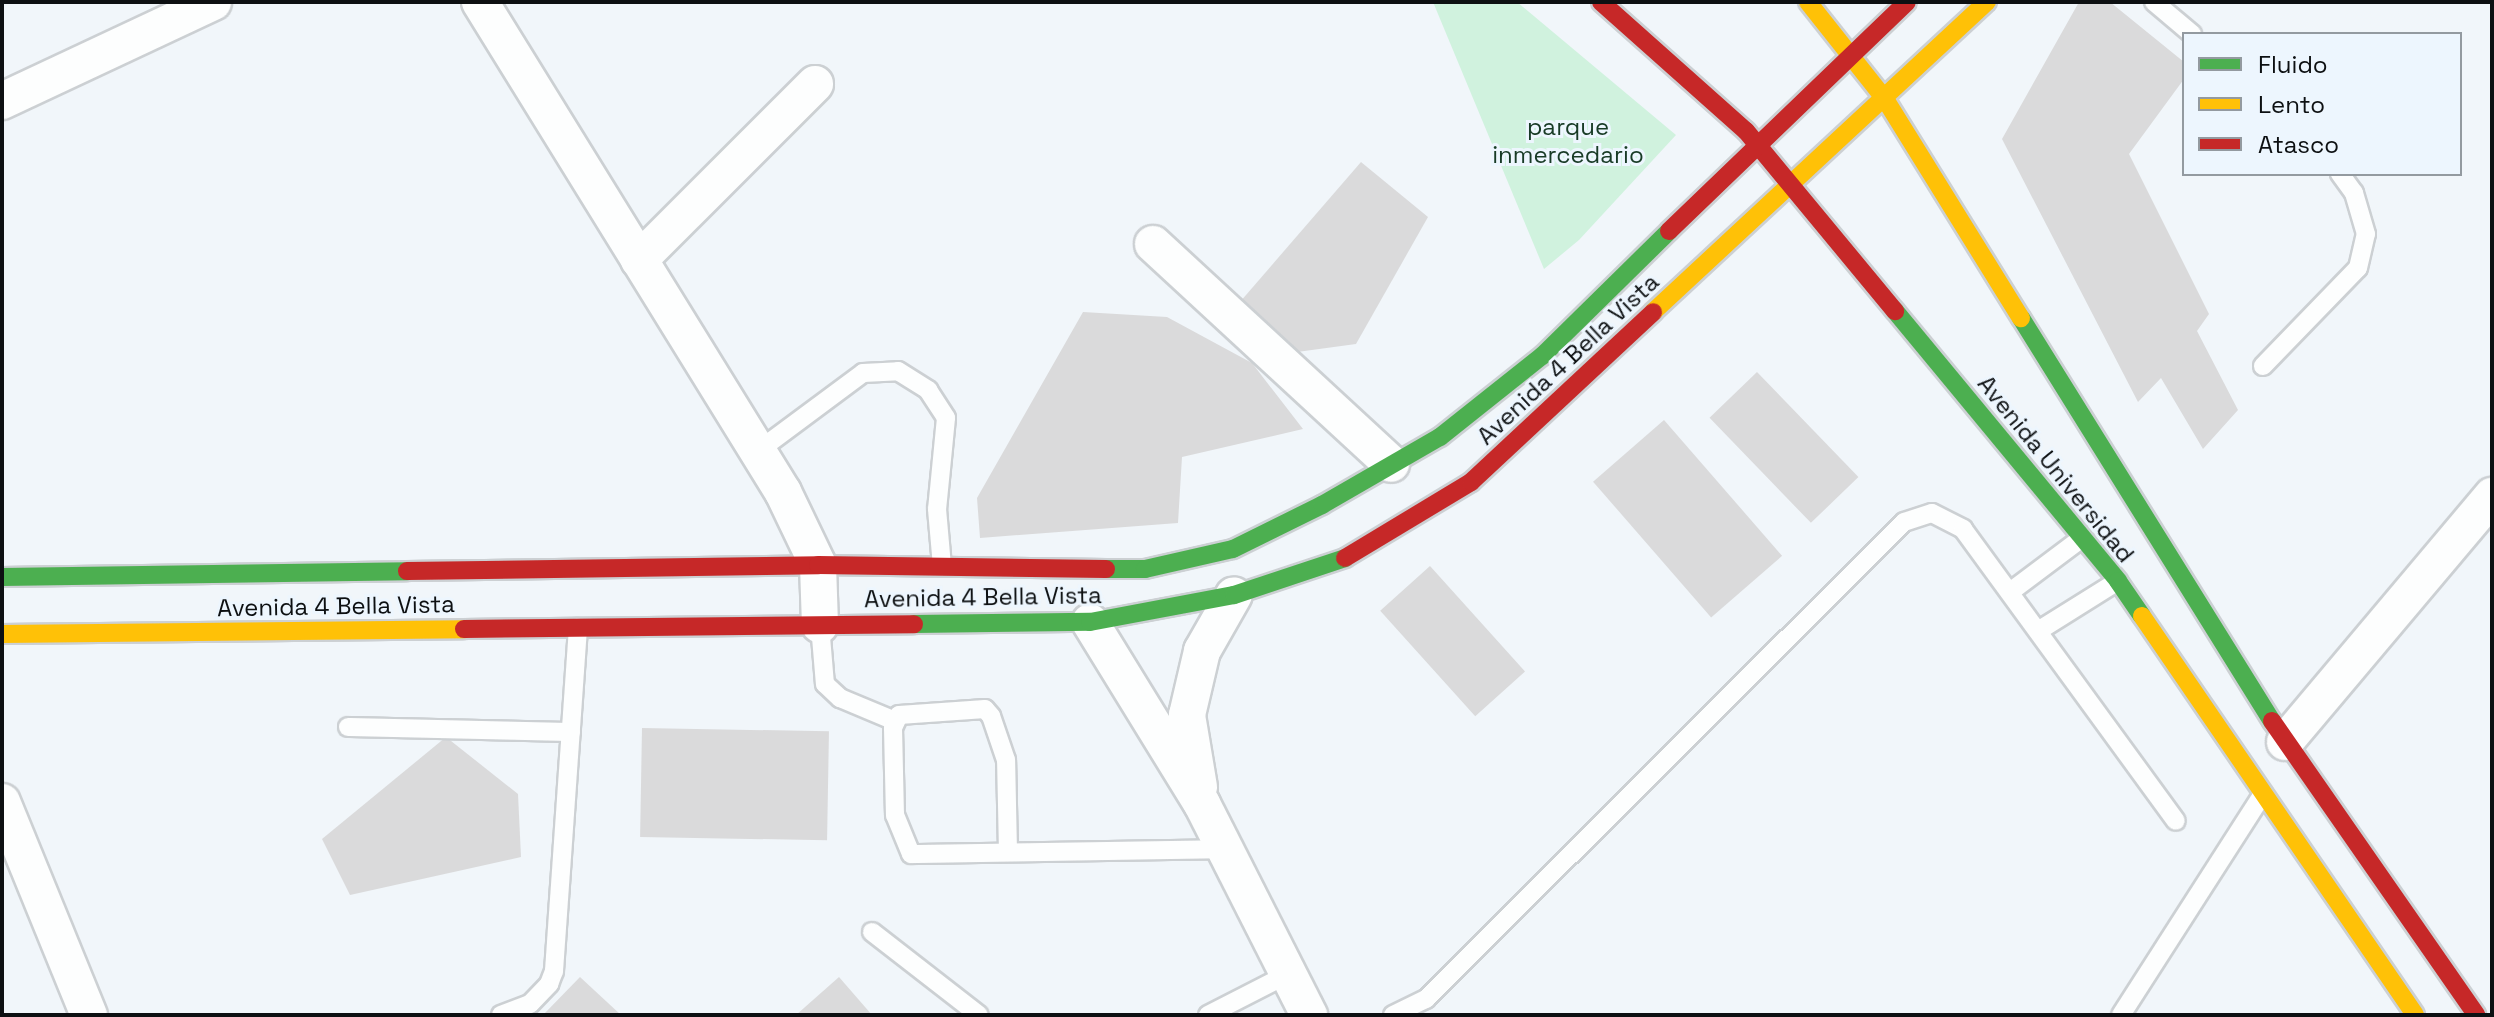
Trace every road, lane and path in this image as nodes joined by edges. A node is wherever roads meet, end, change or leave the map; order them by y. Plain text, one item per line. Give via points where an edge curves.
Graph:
1 (213, 2) edge
2 (480, 2) edge
3 (1601, 2) edge
4 (1808, 2) edge
5 (1907, 2) edge
6 (1987, 2) edge
7 (2154, 2) edge
8 (2190, 32) edge
9 (1851, 59) junction
10 (815, 84) dead end
11 (1885, 99) junction
12 (2, 101) edge
13 (1757, 143) junction
14 (2341, 176) edge
15 (1791, 185) junction
16 (1153, 244) dead end
17 (639, 260) junction
18 (2263, 366) dead end
19 (758, 451) junction
20 (1391, 464) junction
21 (2492, 496) edge
22 (2082, 538) junction
23 (818, 565) junction
24 (942, 566) junction
25 (2, 577) edge
26 (2118, 581) junction
27 (2010, 592) junction
28 (1234, 595) junction
29 (1090, 622) junction
30 (820, 625) junction
31 (578, 628) junction
32 (2038, 631) junction
33 (2, 634) edge
34 (895, 721) junction
35 (348, 727) dead end
36 (571, 732) junction
37 (2285, 742) junction
38 (2263, 794) junction
39 (2, 802) edge
40 (1202, 804) junction
41 (2176, 821) dead end
42 (1225, 849) junction
43 (1008, 852) junction
44 (872, 932) dead end
45 (1288, 974) junction
46 (89, 1015) edge
47 (501, 1015) edge
48 (979, 1015) edge
49 (1208, 1015) edge
50 (1309, 1015) edge
51 (1393, 1015) edge
52 (2121, 1015) edge
53 (2415, 1015) edge
54 (2476, 1015) edge

1 - 12 street
2 - 17 street
3 - 13 street, Avenida Universidad
4 - 9 street, Avenida Universidad
5 - 9 street, Avenida 4 Bella Vista
6 - 11 street, Avenida 4 Bella Vista
7 - 8 lane
9 - 11 street, Avenida Universidad
9 - 13 street, Avenida 4 Bella Vista
10 - 17 street
11 - 15 street, Avenida 4 Bella Vista
11 - 37 street, Avenida Universidad
13 - 15 street, Avenida Universidad
13 - 20 street, Avenida 4 Bella Vista via 1542,356 1440,437
14 - 18 lane via 2354,193 2366,234 2358,268
15 - 22 street, Avenida Universidad
15 - 28 street, Avenida 4 Bella Vista via 1471,482 1349,557
16 - 20 street
17 - 19 street
19 - 23 street
19 - 24 lane via 863,373 898,371 928,390 946,418 937,509
20 - 24 street, Avenida 4 Bella Vista via 1233,549 1145,569
21 - 37 street
22 - 26 street, Avenida Universidad
22 - 27 lane
23 - 24 street, Avenida 4 Bella Vista
23 - 25 street, Avenida 4 Bella Vista via 367,579
23 - 30 street
26 - 32 lane
26 - 38 street, Avenida Universidad
27 - 32 lane
27 - 51 lane via 1963,529 1932,513 1904,522 1426,999
28 - 29 street, Avenida 4 Bella Vista
28 - 40 street via 1202,651 1187,715
29 - 30 street, Avenida 4 Bella Vista
29 - 40 street
30 - 31 street, Avenida 4 Bella Vista
30 - 34 lane via 825,684 840,698
31 - 33 street, Avenida 4 Bella Vista via 369,623
31 - 36 lane
32 - 41 lane
34 - 43 lane via 895,815 906,849 911,854
34 - 43 lane via 899,715 985,709 1006,760
35 - 36 lane
36 - 47 lane via 554,971 530,1004
37 - 54 street, Avenida Universidad
38 - 52 lane
38 - 53 street, Avenida Universidad
39 - 46 street
40 - 42 street
42 - 43 lane
42 - 45 street
44 - 48 lane
45 - 49 lane
45 - 50 street

